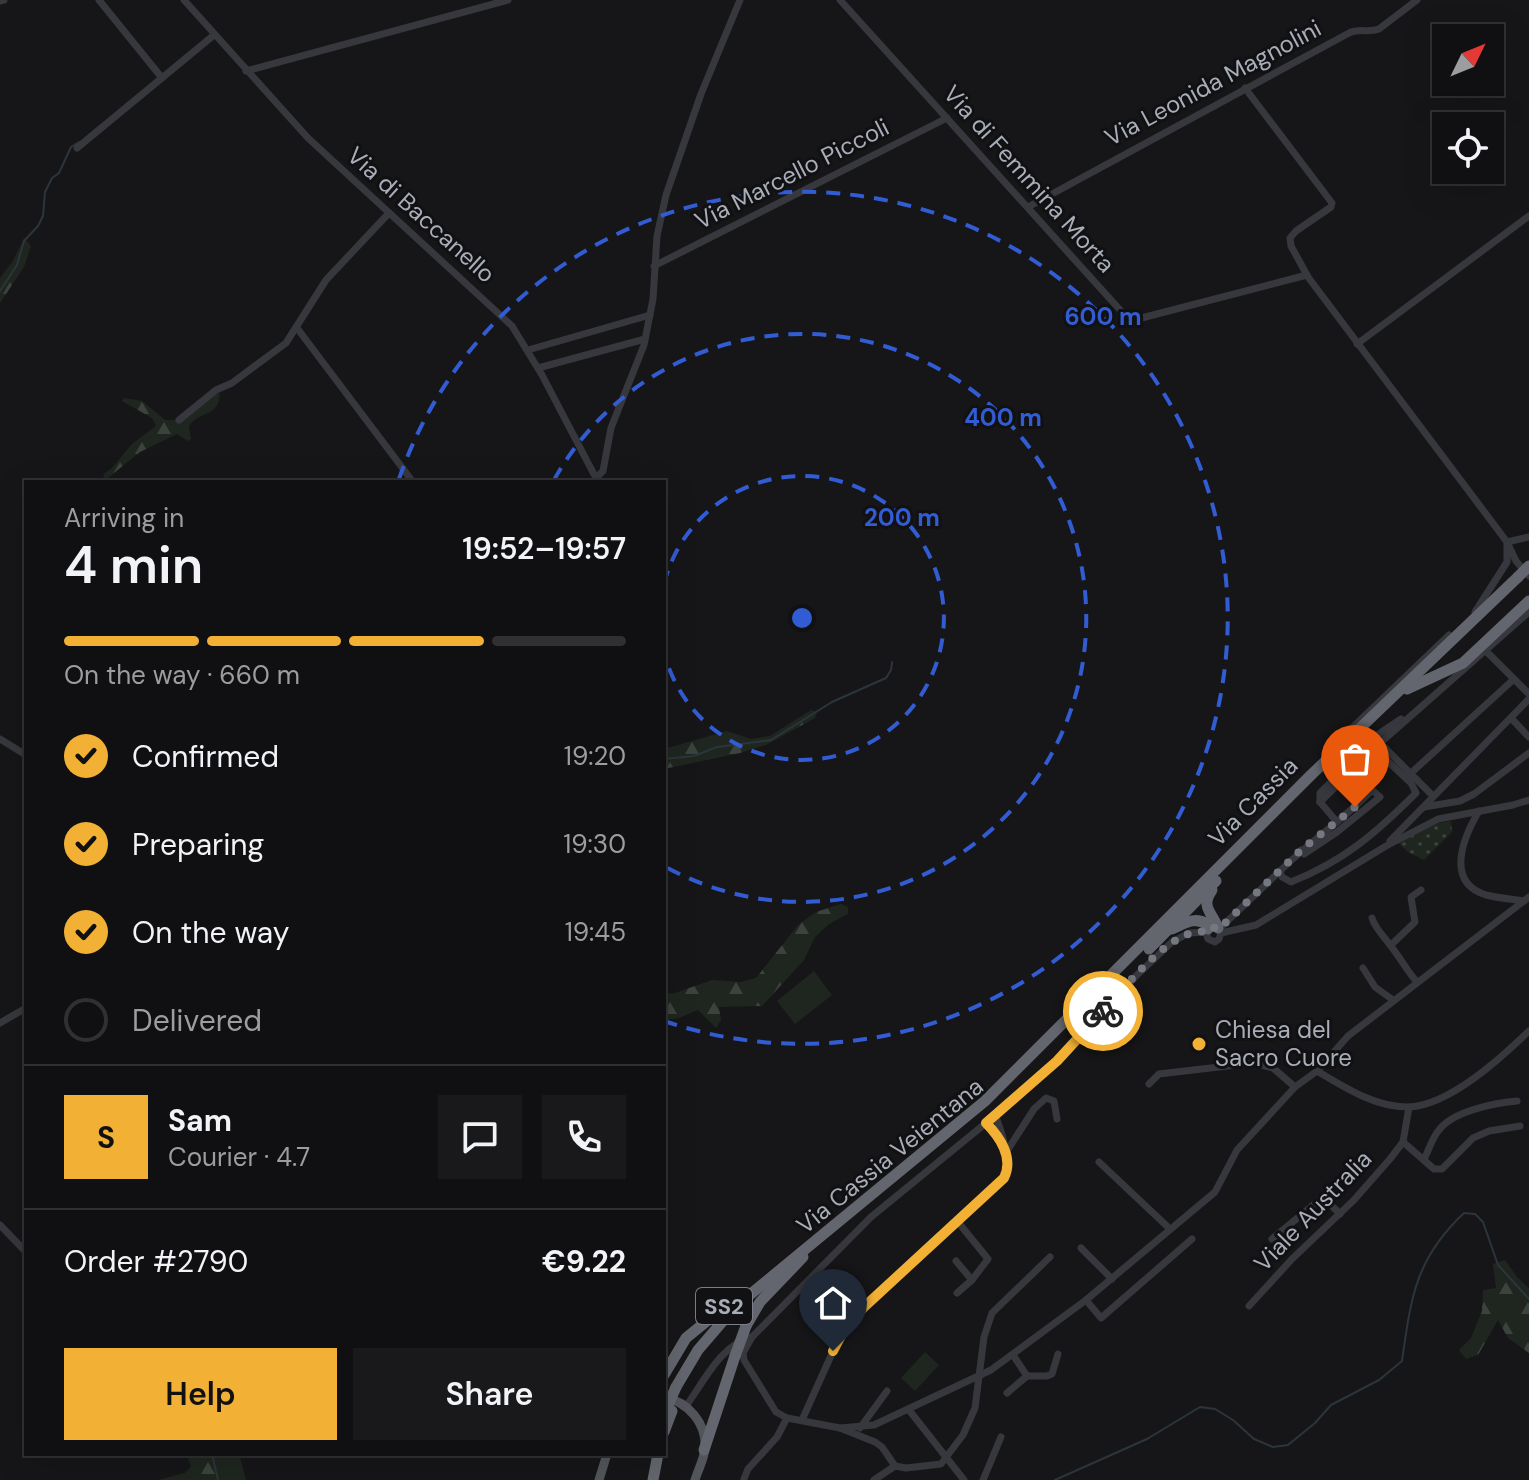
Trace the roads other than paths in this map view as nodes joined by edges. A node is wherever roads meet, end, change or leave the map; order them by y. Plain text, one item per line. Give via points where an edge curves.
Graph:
1 (99, 0) edge
2 (184, 0) edge
3 (508, 0) edge
4 (740, 0) edge
5 (840, 0) edge
6 (1417, 0) edge
7 (214, 35) junction
8 (246, 71) junction
9 (162, 78) junction
10 (1245, 88) junction
11 (947, 118) junction
12 (77, 148) dead end
13 (1028, 207) junction
14 (389, 213) junction
15 (1529, 216) edge
16 (654, 266) junction
17 (1307, 275) junction
18 (650, 315) junction
19 (297, 328) junction
20 (645, 339) junction
21 (1357, 344) junction
22 (528, 350) junction
23 (538, 368) junction
24 (179, 420) dead end
25 (411, 480) edge
26 (598, 480) edge
27 (1529, 537) edge
28 (1507, 542) junction
29 (1516, 561) junction
30 (1507, 562) junction
31 (1529, 562) edge
32 (1523, 576) edge
33 (1529, 603) edge
34 (1475, 612) junction
35 (1529, 612) edge
36 (1487, 652) junction
37 (1514, 679) junction
38 (1407, 689) junction
39 (1529, 696) edge
40 (1511, 718) junction
41 (1529, 735) edge
42 (0, 739) edge
43 (1367, 742) junction
44 (1376, 751) junction
45 (1529, 753) edge
46 (24, 754) edge
47 (1350, 771) junction
48 (1410, 774) junction
49 (1371, 791) junction
50 (1433, 796) junction
51 (1529, 800) edge
52 (1421, 808) junction
53 (1479, 811) junction
54 (1337, 822) junction
55 (1249, 830) joint
56 (1386, 846) junction
57 (1301, 850) junction
58 (1280, 871) junction
59 (1220, 876) junction
60 (1291, 882) junction
61 (1265, 884) junction
62 (1421, 890) dead end
63 (1195, 891) junction
64 (1526, 899) edge
65 (1372, 918) dead end
66 (1168, 930) junction
67 (1214, 930) junction
68 (1149, 938) joint
69 (1391, 945) junction
70 (1363, 968) dead end
71 (1417, 982) junction
72 (1393, 1000) junction
73 (24, 1009) edge
74 (0, 1023) edge
75 (1529, 1031) edge
76 (1317, 1071) junction
77 (1149, 1084) dead end
78 (1295, 1087) junction
79 (1517, 1101) dead end
80 (1409, 1107) junction
81 (995, 1115) junction
82 (1057, 1119) dead end
83 (986, 1123) junction
84 (1520, 1126) dead end
85 (1003, 1142) junction
86 (1403, 1142) junction
87 (1005, 1154) junction
88 (1424, 1159) junction
89 (1099, 1162) dead end
90 (1340, 1214) junction
91 (958, 1222) junction
92 (0, 1225) edge
93 (1170, 1229) junction
94 (1192, 1239) dead end
95 (1272, 1239) dead end
96 (817, 1242) junction
97 (1081, 1248) dead end
98 (24, 1250) edge
99 (801, 1254) junction
100 (1050, 1257) dead end
101 (956, 1261) dead end
102 (1112, 1279) junction
103 (972, 1280) junction
104 (957, 1293) dead end
105 (1086, 1300) junction
106 (1249, 1306) dead end
107 (749, 1332) junction
108 (1058, 1354) dead end
109 (1013, 1355) junction
110 (666, 1371) edge
111 (978, 1375) junction
112 (1027, 1376) junction
113 (887, 1391) dead end
114 (1007, 1393) dead end
115 (666, 1398) edge
116 (686, 1406) junction
117 (909, 1410) junction
118 (667, 1412) edge
119 (787, 1418) junction
120 (802, 1420) junction
121 (840, 1428) junction
122 (860, 1428) junction
123 (1001, 1437) dead end
124 (704, 1450) junction
125 (606, 1456) edge
126 (651, 1456) edge
127 (658, 1456) edge
128 (946, 1457) junction
129 (895, 1466) junction
130 (744, 1479) edge
131 (599, 1480) edge
132 (646, 1480) edge
133 (653, 1480) edge
134 (695, 1480) edge
135 (874, 1480) edge
136 (964, 1480) edge
137 (983, 1480) edge

1 - 9 street
2 - 7 street, Via di Baccanello
3 - 8 street
4 - 16 street via 666,195
5 - 11 street, Via di Femmina Morta
6 - 10 street, Via Leonida Magnolini via 1379,29 1354,30
7 - 8 street, Via di Baccanello
7 - 9 street
8 - 14 street, Via di Baccanello
9 - 12 street
10 - 13 street, Via Leonida Magnolini
10 - 17 street via 1332,204 1290,238
11 - 13 street, Via di Femmina Morta
11 - 16 street, Via Marcello Piccoli
13 - 17 street, Via di Femmina Morta via 1131,321
14 - 19 street via 326,280
14 - 22 street, Via di Baccanello via 508,322
15 - 21 street
16 - 18 street
17 - 21 street
18 - 20 street
18 - 22 street
19 - 24 street via 283,345
19 - 25 street
20 - 23 street
20 - 26 street via 611,428
21 - 28 street
22 - 23 street, Via di Baccanello
23 - 26 street, Via di Baccanello
27 - 28 street
28 - 29 street
28 - 30 street
29 - 30 street
29 - 32 street
30 - 34 street
31 - 32 highway, Via Cassia, bridge
32 - 34 street
32 - 38 highway, Via Cassia
32 - 63 highway, Via Cassia
33 - 38 highway via 1463,663
33 - 43 street via 1434,692
34 - 55 street
35 - 36 street
36 - 37 street
36 - 48 street via 1380,743
37 - 39 street
37 - 48 street
38 - 59 highway, Via Cassia
39 - 40 street
40 - 41 street
40 - 50 street
42 - 46 street
43 - 44 street
43 - 47 street
44 - 47 street
44 - 60 street via 1416,793 1376,833
45 - 52 street via 1474,794
47 - 49 street
47 - 54 street via 1320,793 1320,802
48 - 50 street
49 - 54 street
49 - 57 street via 1380,797 1326,840 1304,854
50 - 52 street
51 - 53 street
52 - 56 street
53 - 56 street via 1438,819
53 - 64 street via 1460,854 1466,880 1485,894
54 - 57 street
55 - 63 highway
56 - 67 street via 1256,925
57 - 58 street
58 - 60 street
58 - 61 street
59 - 66 highway, Via Cassia
59 - 67 highway via 1206,901
60 - 61 street
61 - 67 street
62 - 69 street via 1411,897 1415,922
63 - 68 highway, Via Cassia
64 - 71 street
65 - 69 street
66 - 67 highway via 1192,920
66 - 96 highway, Via Cassia Veientana via 988,1106
67 - 81 street via 1172,942 1057,1061
68 - 96 highway, Via Cassia Veientana via 985,1101
69 - 71 street
70 - 72 street via 1375,987
71 - 72 street
72 - 76 street via 1348,1036
73 - 74 street
75 - 80 street via 1467,1083
76 - 78 street
76 - 80 street via 1360,1095
77 - 78 street via 1159,1074 1253,1063 1273,1068
78 - 93 street via 1237,1150 1215,1192
79 - 88 street via 1492,1103 1447,1122
80 - 86 street, Viale Australia
81 - 83 street
81 - 85 street
82 - 87 street via 1054,1101 1046,1098
83 - 85 street
83 - 107 street via 871,1217
84 - 88 street via 1473,1138 1442,1169
85 - 87 street
86 - 88 street, Viale Australia
86 - 90 street, Viale Australia
87 - 91 street via 1005,1176
89 - 93 street
90 - 95 street via 1323,1197
90 - 106 street, Viale Australia
91 - 103 street via 987,1257
91 - 120 street via 850,1323
92 - 98 street
93 - 102 street
94 - 105 street via 1101,1318
96 - 99 highway, Via Cassia Veientana
97 - 102 street
99 - 107 highway, SS2 via 760,1302
99 - 110 highway, SS2 via 770,1271 697,1328
99 - 118 highway, Via Cassia Veientana via 710,1345
100 - 111 street via 992,1313
101 - 103 street
102 - 105 street
103 - 104 street
105 - 109 street
107 - 116 street via 724,1353
107 - 119 street via 744,1360 771,1407
107 - 124 highway, SS2, bridge via 735,1356
108 - 112 street via 1052,1374
109 - 111 street
109 - 112 street
111 - 117 street
111 - 128 street via 975,1408
112 - 114 street
113 - 122 street
115 - 116 main road
116 - 124 main road via 700,1424
117 - 122 street
117 - 128 street
119 - 120 street
119 - 130 street
120 - 121 street
121 - 122 street
121 - 129 street via 875,1442
123 - 137 street
124 - 134 main road, SS2
125 - 131 main road
126 - 132 highway
127 - 133 highway
128 - 129 street via 930,1466
128 - 136 street
129 - 135 street

